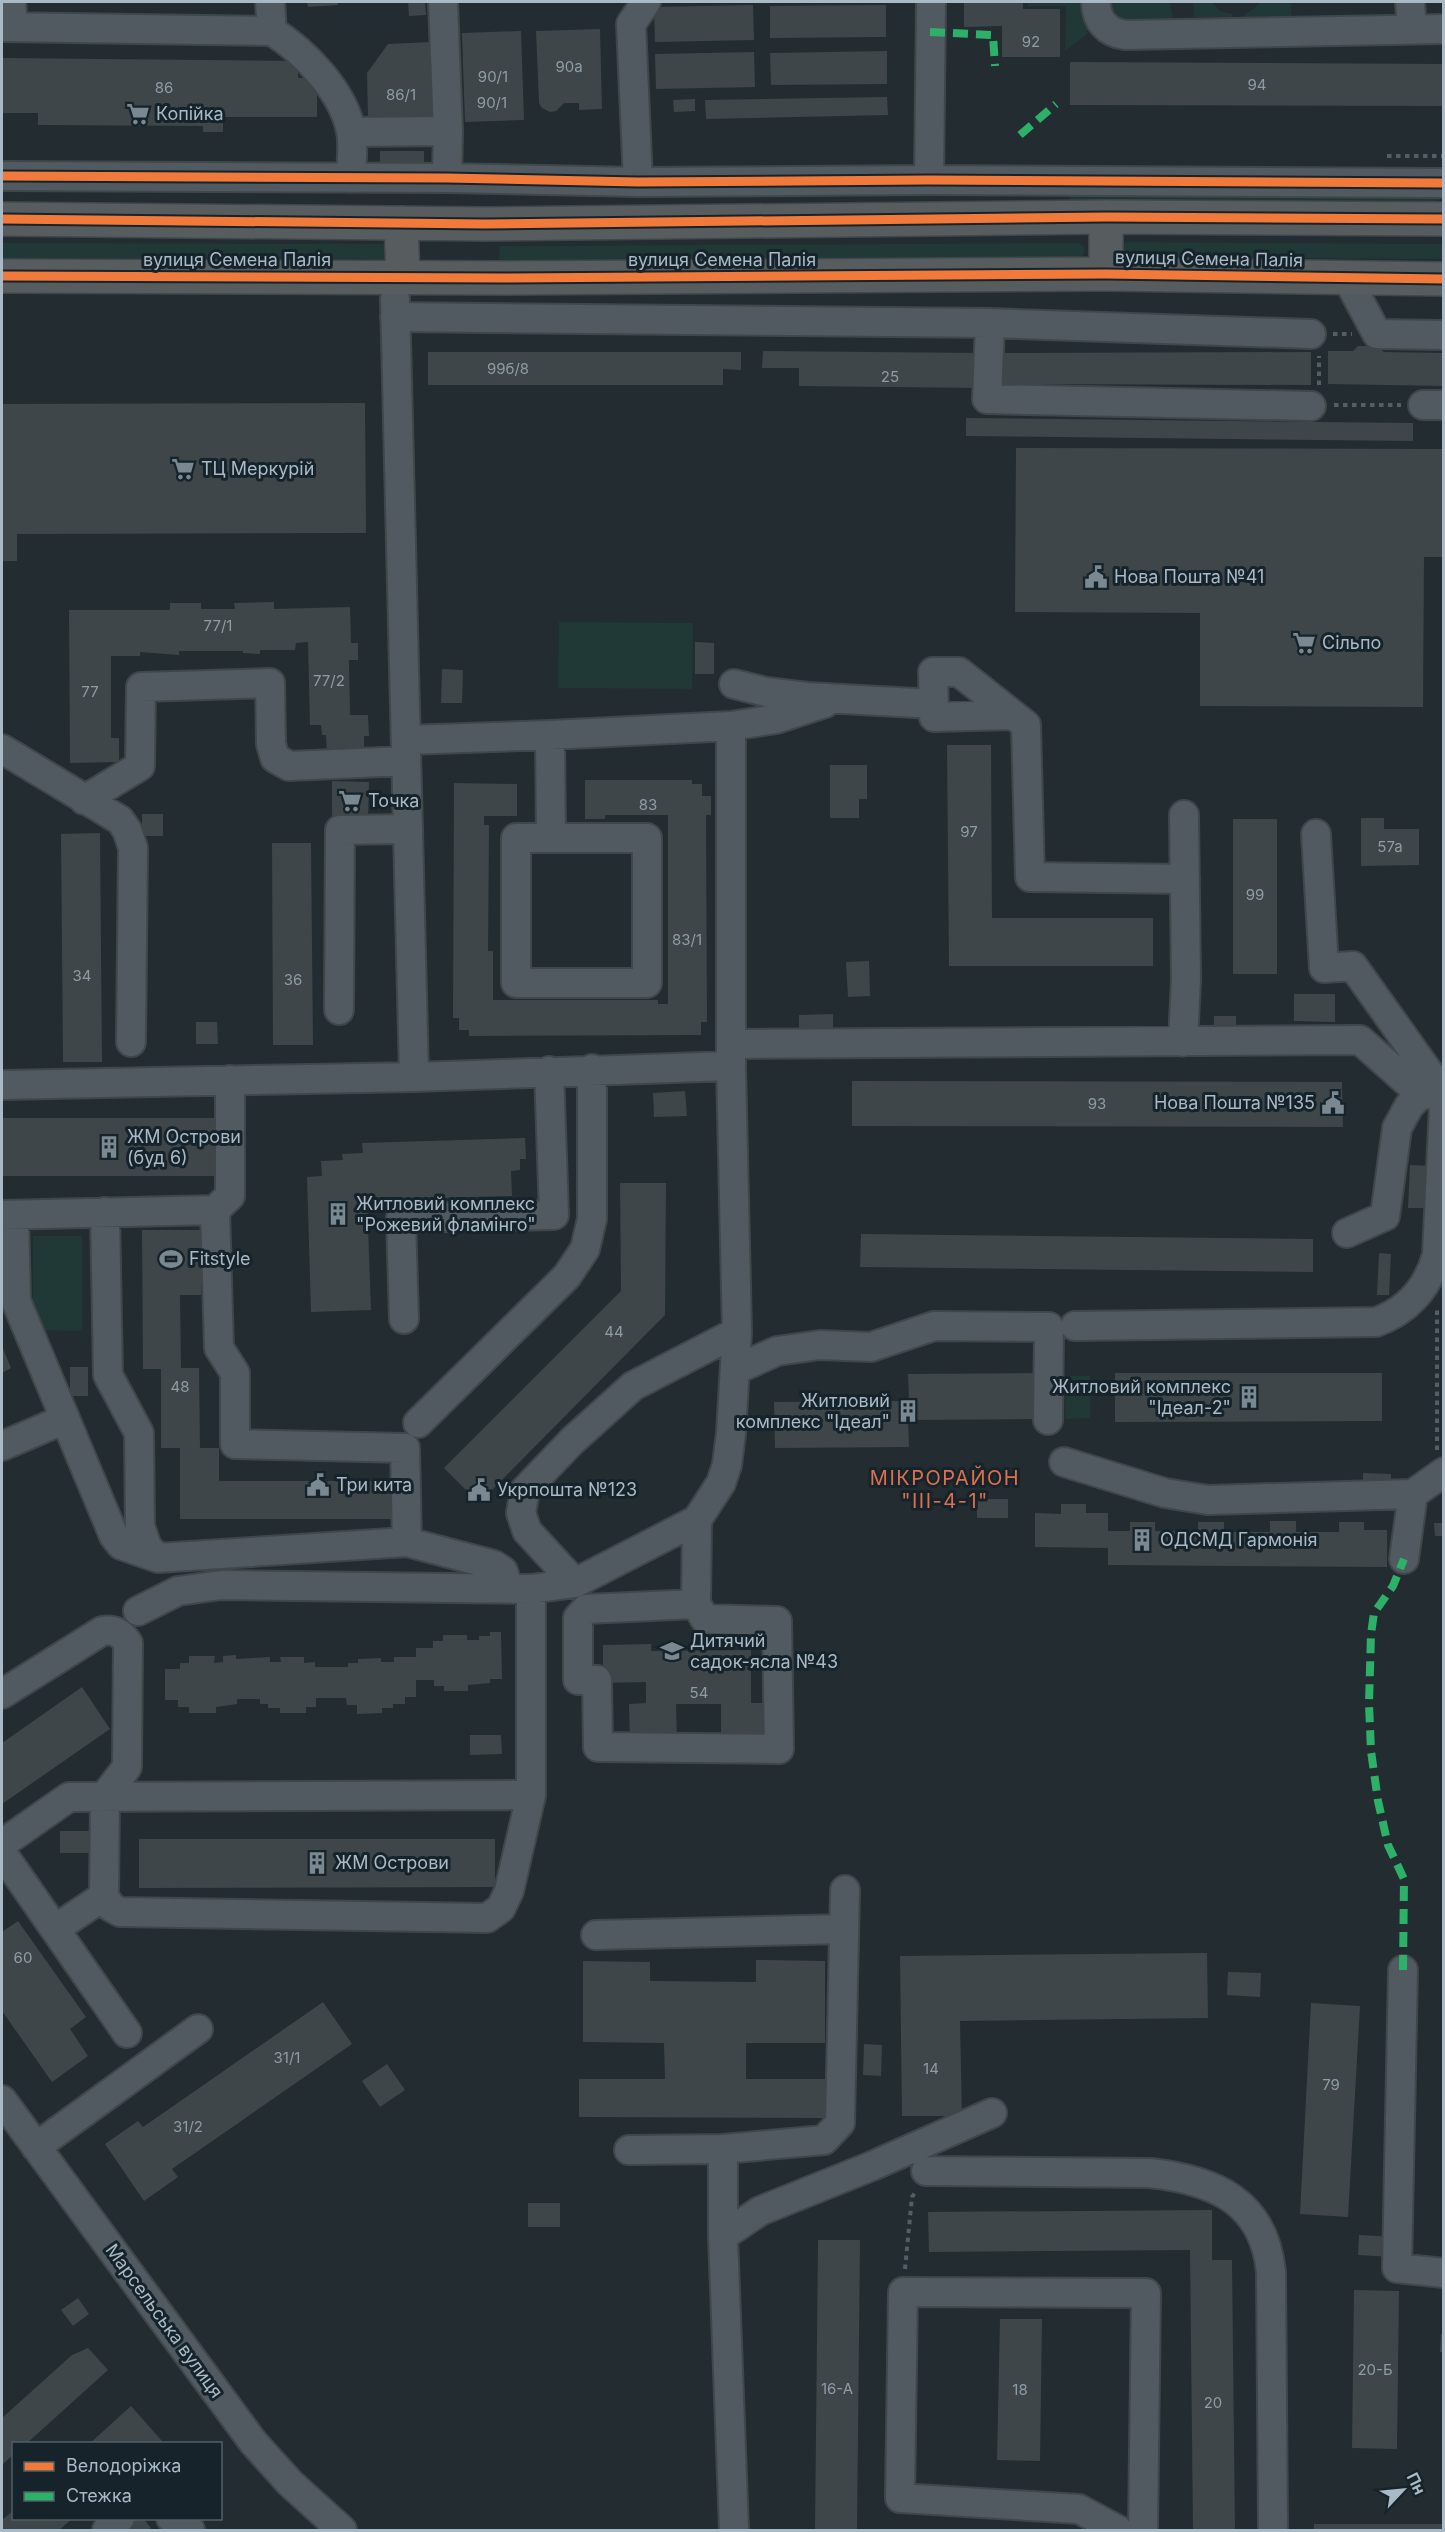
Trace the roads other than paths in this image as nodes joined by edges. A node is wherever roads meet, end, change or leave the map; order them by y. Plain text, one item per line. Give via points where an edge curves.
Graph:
1 (270, 2) edge
2 (442, 2) edge
3 (646, 2) edge
4 (931, 2) edge
5 (1096, 2) edge
6 (1410, 2) edge
7 (9, 19) edge
8 (1412, 29) junction
9 (1443, 29) edge
10 (272, 31) junction
11 (448, 131) junction
12 (351, 132) junction
13 (2, 176) edge
14 (351, 178) junction
15 (447, 178) junction
16 (929, 180) junction
17 (638, 182) junction
18 (1443, 183) edge
19 (1106, 217) junction
20 (2, 219) edge
21 (1443, 219) edge
22 (401, 223) junction
23 (1106, 274) junction
24 (2, 276) edge
25 (399, 276) junction
26 (1347, 278) junction
27 (1443, 279) edge
28 (395, 317) junction
29 (990, 323) junction
30 (1315, 334) road end
31 (1443, 335) edge
32 (1315, 406) road end
33 (734, 684) dead end
34 (838, 698) junction
35 (933, 704) junction
36 (1012, 714) junction
37 (731, 726) junction
38 (550, 735) junction
39 (2, 749) edge
40 (406, 751) junction
41 (84, 800) junction
42 (1184, 815) dead end
43 (408, 829) junction
44 (1316, 834) dead end
45 (551, 838) junction
46 (1185, 879) junction
47 (339, 1010) dead end
48 (131, 1042) dead end
49 (1184, 1042) junction
50 (731, 1055) junction
51 (592, 1069) junction
52 (549, 1071) junction
53 (414, 1077) junction
54 (230, 1080) junction
55 (2, 1085) edge
56 (1438, 1097) edge
57 (215, 1210) junction
58 (105, 1212) junction
59 (8, 1215) edge
60 (1347, 1233) dead end
61 (8, 1264) edge
62 (404, 1318) dead end
63 (1075, 1326) dead end
64 (737, 1332) junction
65 (735, 1370) junction
66 (65, 1419) junction
67 (1048, 1420) dead end
68 (418, 1423) dead end
69 (2, 1446) edge
70 (1064, 1462) dead end
71 (1440, 1475) edge
72 (1413, 1494) junction
73 (697, 1520) junction
74 (407, 1542) junction
75 (158, 1558) junction
76 (1404, 1559) dead end
77 (575, 1583) junction
78 (519, 1588) junction
79 (696, 1604) junction
80 (138, 1611) dead end
81 (2, 1694) edge
82 (531, 1795) junction
83 (105, 1796) junction
84 (2, 1844) edge
85 (2, 1853) edge
86 (845, 1890) dead end
87 (104, 1896) junction
88 (55, 1929) junction
89 (844, 1929) junction
90 (596, 1935) dead end
91 (1403, 1970) dead end
92 (198, 2029) dead end
93 (127, 2033) dead end
94 (2, 2100) edge
95 (992, 2113) dead end
96 (36, 2147) junction
97 (723, 2149) junction
98 (629, 2150) dead end
99 (926, 2171) road end
100 (723, 2236) junction
101 (1443, 2273) edge
102 (174, 2520) edge
103 (190, 2530) edge
104 (342, 2530) edge
105 (734, 2530) edge
106 (1118, 2530) edge
107 (1143, 2530) edge
108 (1273, 2530) edge

1 - 10 street
2 - 11 street
3 - 17 street via 631,24
4 - 16 street
5 - 8 street via 1098,17 1117,34
6 - 8 street
7 - 10 street
8 - 9 street
10 - 12 street via 294,45 319,71 337,98
11 - 12 street
11 - 15 street
12 - 14 street
13 - 14 street
14 - 15 street
15 - 17 street
16 - 17 street
16 - 18 street
19 - 21 highway
19 - 22 highway
19 - 23 highway
20 - 22 highway
22 - 25 highway
23 - 25 highway, вулиця Семена Палія
23 - 26 highway, вулиця Семена Палія
24 - 25 highway, вулиця Семена Палія
25 - 28 street
26 - 27 highway, вулиця Семена Палія
26 - 31 street via 1377,334
28 - 29 street
28 - 40 street
29 - 30 street
29 - 32 street via 987,399
33 - 34 street via 776,693
34 - 35 street
34 - 37 street via 776,719
35 - 36 street via 934,717
35 - 36 street via 933,672 959,672
36 - 46 street via 1026,724 1030,877
37 - 38 street
37 - 50 street
38 - 40 street
38 - 45 street
39 - 41 street
40 - 41 street via 289,766 275,758 271,744 270,683 141,687 140,765
40 - 43 street
41 - 48 street via 120,820 133,848
42 - 46 street
43 - 47 street via 340,830
43 - 53 street
44 - 56 street via 1324,968 1353,966
45 - 45 street via 647,838 647,983 516,983 516,838
46 - 49 street
49 - 50 street
49 - 56 street via 1360,1040
50 - 51 street
50 - 64 street
51 - 52 street
51 - 68 street via 592,1219 585,1249 567,1276
52 - 53 street
52 - 62 street via 554,1215 401,1218
53 - 54 street
54 - 55 street
54 - 57 street via 230,1196
56 - 60 street via 1409,1106 1396,1128 1385,1216
56 - 63 street via 1437,1256 1422,1289 1393,1316 1376,1322
57 - 58 street
57 - 74 street via 219,1348 235,1373 236,1444 405,1448
58 - 59 street
58 - 75 street via 108,1375 139,1433 141,1526 147,1547
59 - 61 street
61 - 66 street via 16,1301
64 - 65 street
64 - 77 street via 633,1386 525,1490 521,1513 526,1531
65 - 67 street via 777,1351 820,1345 871,1347 934,1326 1049,1327
65 - 73 street via 727,1465 721,1483
66 - 69 street
66 - 75 street via 114,1536 121,1545
70 - 72 street via 1165,1493 1208,1500
71 - 72 street
72 - 76 street
73 - 77 street
73 - 79 street
74 - 75 street
74 - 78 street via 494,1565
77 - 78 street
78 - 80 street via 221,1585 178,1590
78 - 82 street
79 - 79 street via 586,1609 578,1618 578,1680 597,1680 598,1747 779,1749 777,1621 705,1619
81 - 83 street via 102,1631 122,1634 128,1643 127,1767
82 - 83 street
82 - 87 street via 509,1891 501,1908 487,1917 120,1912
83 - 84 street via 69,1797
83 - 87 street
85 - 88 street
86 - 89 street
87 - 88 street
88 - 93 street
89 - 90 street
89 - 97 street via 840,2123 824,2140
91 - 101 street via 1397,2268
92 - 96 street
94 - 96 street, Марсельська вулиця
95 - 100 street via 760,2211
96 - 104 street, Марсельська вулиця via 253,2442 290,2483
97 - 98 street
97 - 100 street
99 - 108 street via 1179,2176 1228,2194 1248,2212 1269,2249 1271,2271
100 - 105 street
102 - 103 street
106 - 107 street via 1079,2509 900,2499 903,2292 1146,2293

